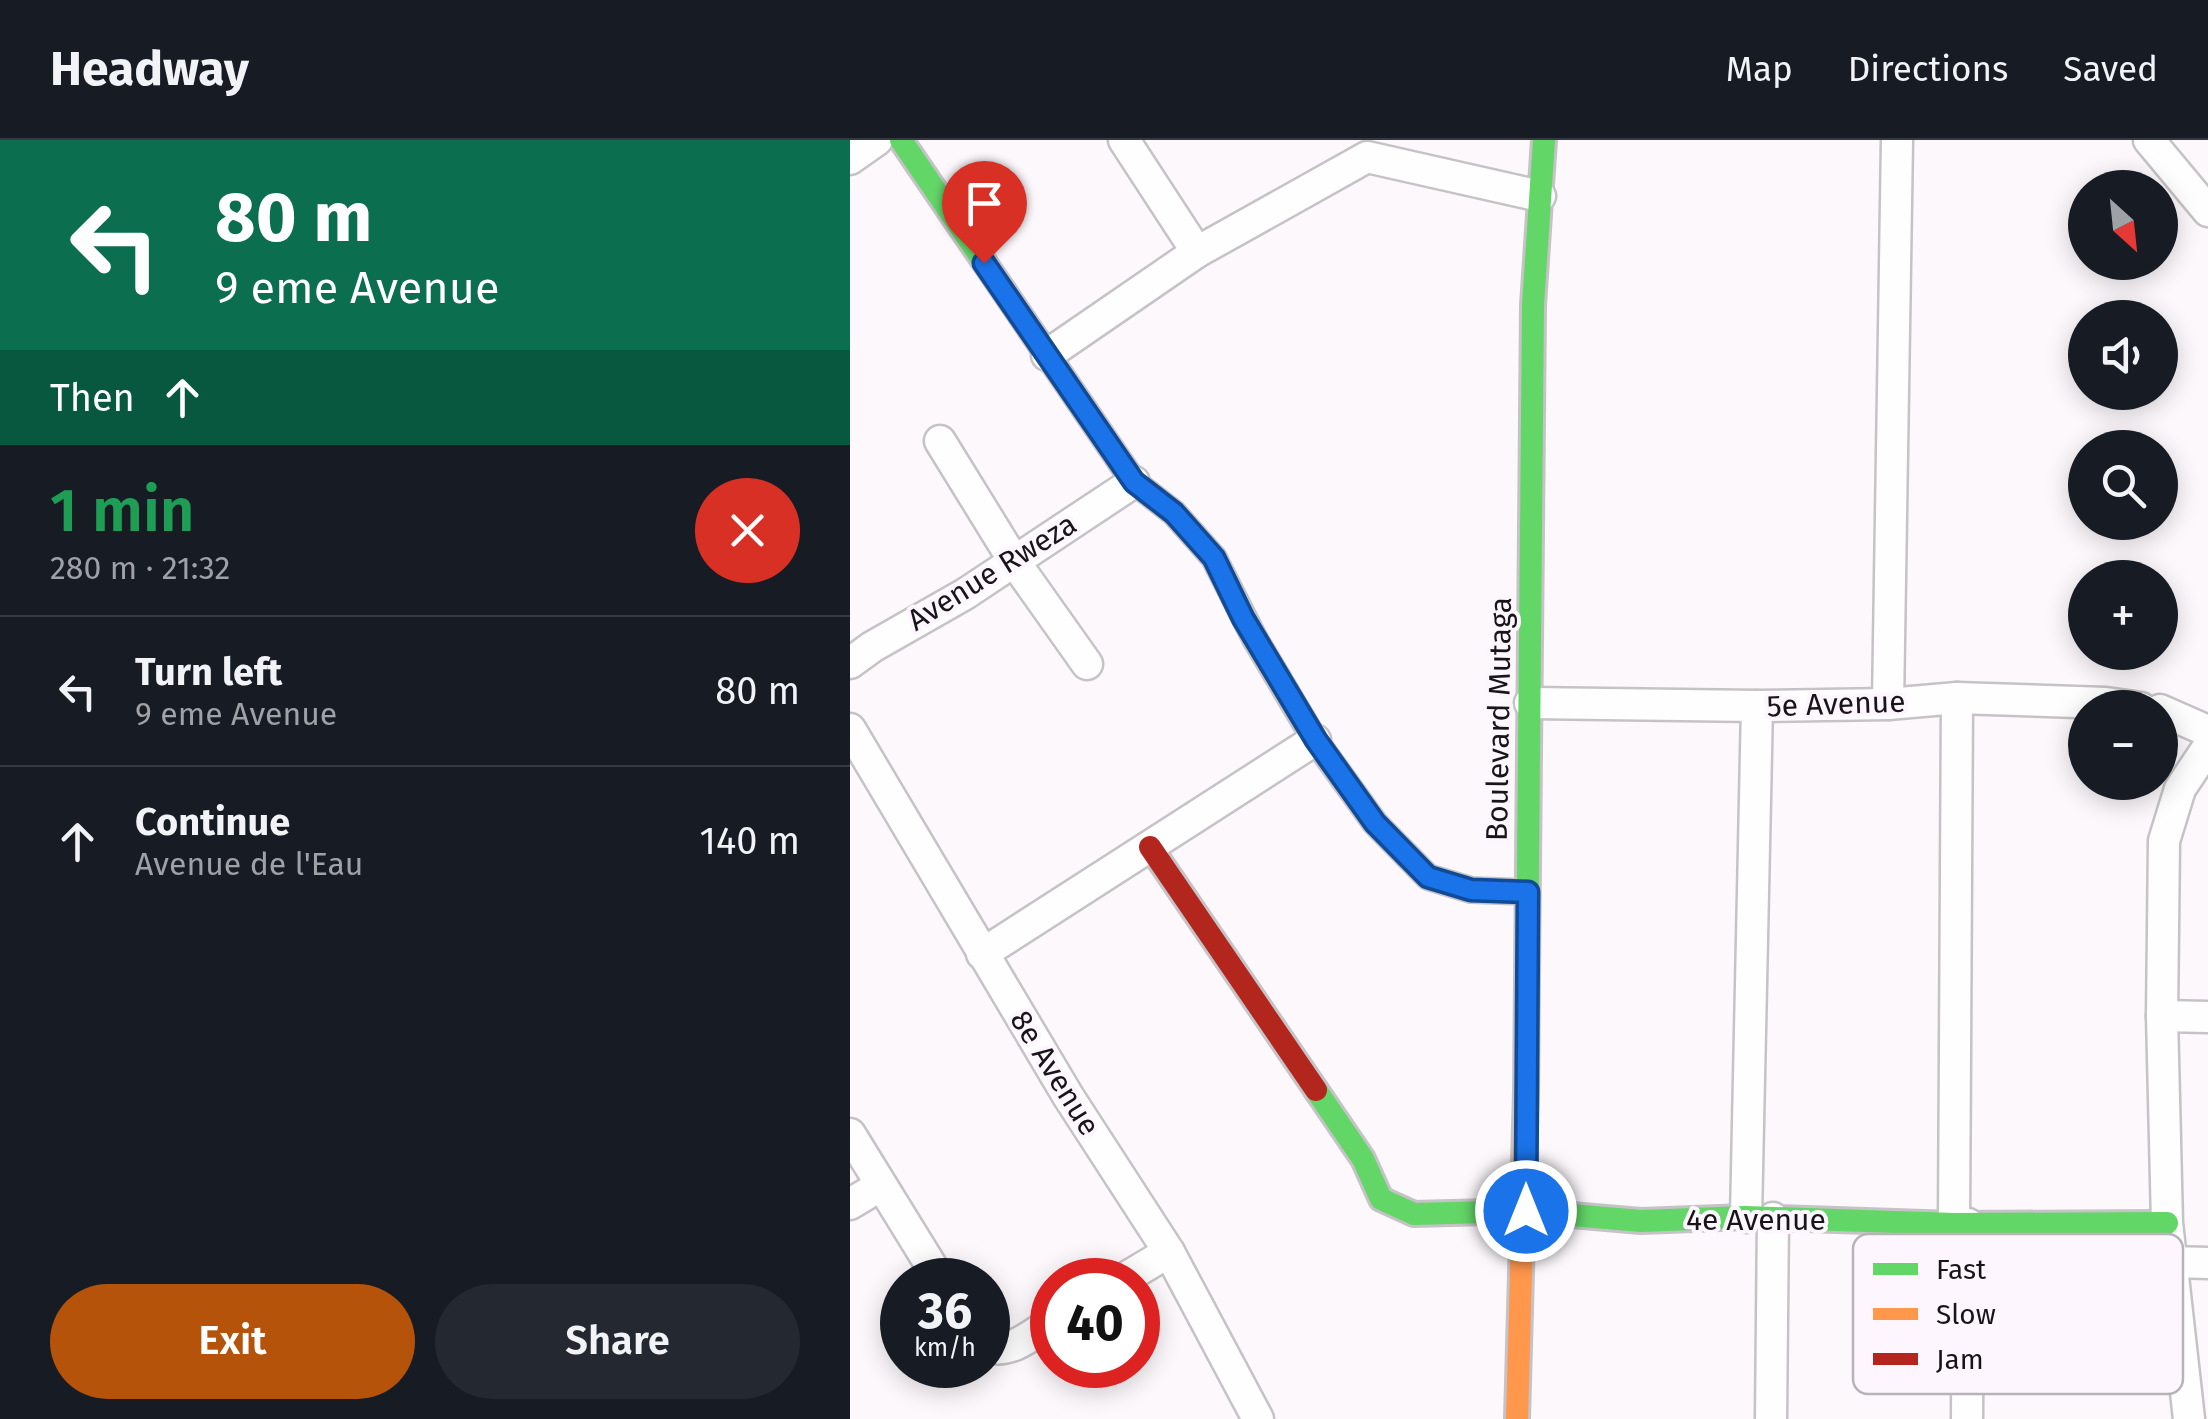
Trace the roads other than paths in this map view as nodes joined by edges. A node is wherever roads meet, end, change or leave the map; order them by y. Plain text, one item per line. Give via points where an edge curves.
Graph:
1 (877, 140) edge
2 (901, 140) edge
3 (1124, 140) edge
4 (1544, 140) edge
5 (1896, 140) edge
6 (2150, 140) edge
7 (1362, 149) edge
8 (850, 159) edge
9 (1540, 196) junction
10 (2208, 211) edge
11 (1197, 252) junction
12 (1046, 355) junction
13 (940, 441) dead end
14 (1134, 482) junction
15 (1014, 561) junction
16 (850, 663) edge
17 (1088, 664) dead end
18 (1957, 698) junction
19 (2068, 702) edge
20 (1530, 703) junction
21 (1888, 704) junction
22 (1757, 706) junction
23 (2178, 718) edge
24 (850, 729) edge
25 (2208, 730) edge
26 (1316, 740) junction
27 (2208, 747) edge
28 (1150, 847) junction
29 (1528, 892) junction
30 (982, 954) junction
31 (2162, 1016) junction
32 (2208, 1017) edge
33 (850, 1134) edge
34 (880, 1186) junction
35 (850, 1204) edge
36 (1526, 1211) junction
37 (1760, 1218) junction
38 (2167, 1223) junction
39 (1961, 1224) junction
40 (1961, 1234) edge
41 (2168, 1234) edge
42 (1169, 1252) junction
43 (926, 1258) edge
44 (1159, 1258) edge
45 (2183, 1262) edge
46 (2208, 1263) edge
47 (2183, 1364) edge
48 (1966, 1394) edge
49 (1258, 1419) edge
50 (1517, 1419) edge
51 (1771, 1419) edge
52 (1967, 1419) edge
53 (2190, 1419) edge

1 - 8 street
2 - 12 street
3 - 11 street
4 - 9 street, Boulevard Mutaga
5 - 21 street
6 - 10 street
7 - 9 street
7 - 11 street
9 - 20 street, Boulevard Mutaga
11 - 12 street
12 - 14 street
13 - 15 street
14 - 15 street, Avenue Rweza
14 - 26 street via 1174,513 1214,558
15 - 16 street, Avenue Rweza
15 - 17 street
18 - 19 street, 5e Avenue
18 - 21 street, 5e Avenue
18 - 39 street
20 - 22 street, 5e Avenue
20 - 29 street, Boulevard Mutaga
21 - 22 street, 5e Avenue
22 - 37 street
23 - 25 street
24 - 30 street, 8e Avenue
26 - 28 street
26 - 29 street via 1375,823 1428,877 1471,890
27 - 31 street via 2180,789 2164,841
28 - 30 street
28 - 36 street, 4e Avenue via 1362,1159 1380,1199 1414,1214
29 - 36 street, Boulevard Mutaga
30 - 42 street, 8e Avenue
31 - 32 street
31 - 38 street
33 - 34 street
34 - 35 street
34 - 43 street
36 - 37 street, 4e Avenue via 1641,1221
36 - 50 street, Boulevard Mutaga
37 - 39 street, 4e Avenue
37 - 51 street
38 - 39 street, 4e Avenue
38 - 41 street
39 - 40 street
42 - 44 street
42 - 49 street, 8e Avenue
45 - 46 street
47 - 53 street
48 - 52 street

